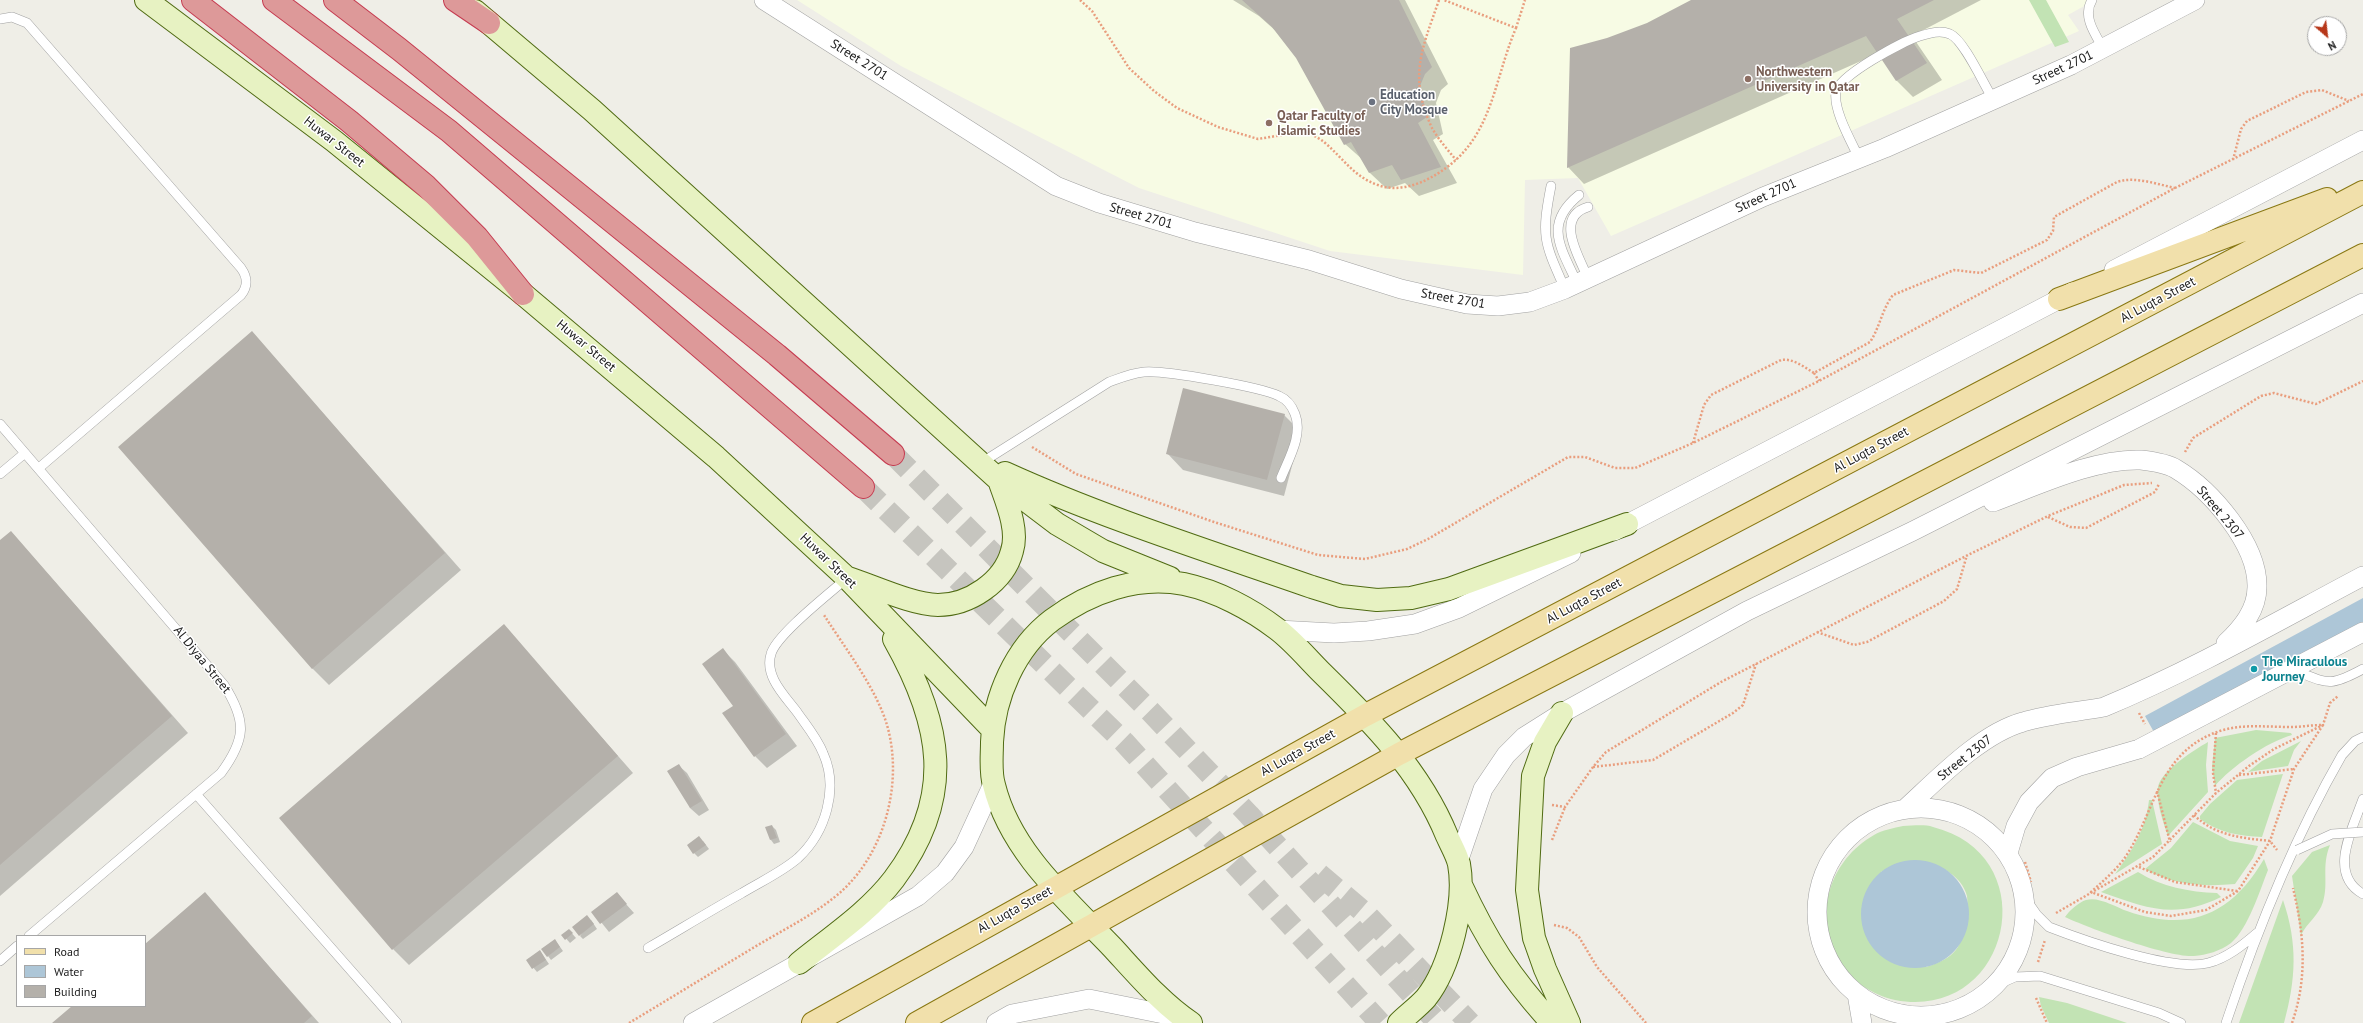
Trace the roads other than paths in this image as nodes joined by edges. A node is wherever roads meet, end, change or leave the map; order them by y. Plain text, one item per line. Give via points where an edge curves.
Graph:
1 (146, 0) edge
2 (193, 0) edge
3 (274, 0) edge
4 (335, 0) edge
5 (455, 0) edge
6 (462, 0) edge
7 (764, 0) edge
8 (2194, 0) edge
9 (2088, 2) edge
10 (0, 19) edge
11 (489, 23) junction
12 (2103, 48) junction
13 (1993, 99) junction
14 (2363, 140) edge
15 (1859, 158) junction
16 (1551, 186) dead end
17 (2363, 189) edge
18 (2363, 192) edge
19 (1579, 195) dead end
20 (1588, 207) dead end
21 (2363, 255) edge
22 (1577, 283) junction
23 (523, 294) junction
24 (2059, 299) junction
25 (2363, 303) edge
26 (0, 424) edge
27 (25, 453) junction
28 (893, 454) tunnel mouth
29 (981, 463) junction
30 (39, 468) junction
31 (0, 474) edge
32 (1281, 478) dead end
33 (999, 480) junction
34 (863, 486) tunnel mouth
35 (1627, 524) junction
36 (1913, 531) junction
37 (2363, 576) edge
38 (847, 578) junction
39 (1184, 584) junction
40 (881, 615) junction
41 (1278, 630) junction
42 (2363, 632) edge
43 (2212, 656) junction
44 (2363, 669) edge
45 (2293, 670) junction
46 (1562, 713) junction
47 (1366, 715) junction
48 (993, 730) junction
49 (2363, 737) edge
50 (1399, 754) junction
51 (993, 784) junction
52 (196, 794) junction
53 (2363, 799) edge
54 (1905, 809) junction
55 (2363, 832) edge
56 (2293, 852) junction
57 (2016, 856) junction
58 (1458, 862) junction
59 (1461, 885) junction
60 (1055, 888) junction
61 (2028, 890) junction
62 (2363, 894) edge
63 (1091, 925) junction
64 (2258, 932) junction
65 (30, 935) edge
66 (16, 947) edge
67 (648, 948) dead end
68 (0, 961) edge
69 (799, 963) junction
70 (1994, 986) junction
71 (1857, 994) junction
72 (1918, 1019) edge
73 (1187, 1020) edge
74 (397, 1023) edge
75 (693, 1023) edge
76 (813, 1023) edge
77 (916, 1023) edge
78 (996, 1023) edge
79 (1399, 1023) edge
80 (1552, 1023) edge
81 (1569, 1023) edge
82 (1862, 1023) edge
83 (2181, 1023) edge
84 (2226, 1023) edge

1 - 23 main road, Huwar Street via 334,141
2 - 23 highway via 349,121 426,186 477,237
3 - 34 highway via 449,131
4 - 28 highway via 777,355
5 - 11 highway
6 - 11 main road
7 - 22 street, Street 2701 via 1056,186 1099,203 1195,232 1309,260 1401,290 1467,304 1498,306 1530,302
8 - 12 street, Street 2701
9 - 12 lane via 2088,18
10 - 30 lane via 12,17 27,23 241,268 247,280 241,295
11 - 29 main road via 592,110
12 - 13 street, Street 2701
13 - 15 street, Street 2701
13 - 15 lane via 1961,44 1951,34 1937,32 1918,36 1870,62 1841,82 1836,91 1836,103
14 - 24 street
15 - 22 street, Street 2701 via 1763,197
16 - 22 lane via 1545,219 1545,241
17 - 24 main road via 2306,205
18 - 47 main road, Al Luqta Street
19 - 22 lane via 1562,211 1557,229 1561,248
20 - 22 lane via 1580,209 1574,215 1570,229
21 - 50 main road
23 - 38 main road, Huwar Street via 716,457
24 - 35 street
25 - 36 street
26 - 27 lane, Al Diyaa Street
27 - 30 lane, Al Diyaa Street
27 - 31 lane
29 - 32 lane via 1109,382 1144,372 1163,372 1271,392 1289,404 1298,423 1298,434
29 - 33 main road
29 - 35 main road via 1052,495 1297,582 1341,596 1376,600 1411,598 1449,589
30 - 52 lane, Al Diyaa Street via 224,685 238,706 241,730 236,754 221,773
33 - 38 main road via 1013,527 1013,551 1003,572 984,590 962,602 938,605 920,603
33 - 39 main road via 1056,524 1103,551
35 - 41 street via 1459,608 1414,624 1334,633
36 - 43 street, Street 2307 via 2094,465 2141,460 2175,468 2201,488 2224,513 2242,538 2254,562 2257,587 2252,609 2241,629
36 - 46 street via 1747,611
37 - 43 street, Street 2307
38 - 40 main road, Huwar Street
38 - 67 lane via 782,637 771,654 769,664 776,684 817,740 824,754 829,777 829,801 818,832 809,846 784,868
39 - 41 main road via 1233,601
39 - 48 main road via 1146,582 1108,589 1073,605 1042,628 1014,665 1001,692
40 - 48 main road, Huwar Street
40 - 69 main road via 907,662 926,707 935,740 937,776 930,810 917,843 894,879 862,912
41 - 47 main road
42 - 45 street
43 - 54 street, Street 2307 via 2104,707 2021,722 1998,733 1980,744
44 - 45 lane via 2335,682 2323,681
45 - 57 street via 2139,749 2077,767 2052,778 2029,802 2016,826
46 - 58 street via 1524,738 1506,755 1483,789
46 - 81 main road via 1538,758 1533,776 1527,890 1534,938
47 - 50 main road
47 - 60 main road, Al Luqta Street
48 - 51 main road
49 - 56 lane via 2342,754
50 - 58 main road via 1442,823
50 - 63 main road
51 - 60 main road via 1008,822 1029,856
51 - 69 street via 964,847 945,873 918,896
52 - 65 lane, Al Diyaa Street
52 - 74 lane
53 - 62 lane via 2345,851 2344,864 2345,876 2350,884
54 - 57 street via 1925,808 1963,816 1980,826
54 - 71 street via 1870,821 1854,832 1830,860 1821,883 1816,914 1818,932 1832,967
55 - 56 lane, bridge via 2332,834
56 - 64 lane
57 - 61 street via 2015,866
58 - 59 main road
59 - 79 main road via 1453,935 1442,970 1426,999
59 - 80 main road via 1499,959
60 - 63 main road
60 - 76 main road, Al Luqta Street
61 - 64 lane via 2037,915 2049,927 2171,964 2194,965 2209,962 2242,946
61 - 70 street via 2020,942 2014,958
63 - 73 main road via 1144,981
63 - 77 main road
64 - 84 lane
66 - 68 lane
69 - 75 street
70 - 72 street via 1960,1008
70 - 83 lane via 2015,977 2040,976 2159,1013
71 - 72 street via 1886,1010
71 - 82 street
73 - 78 street via 1089,999 1012,1014

